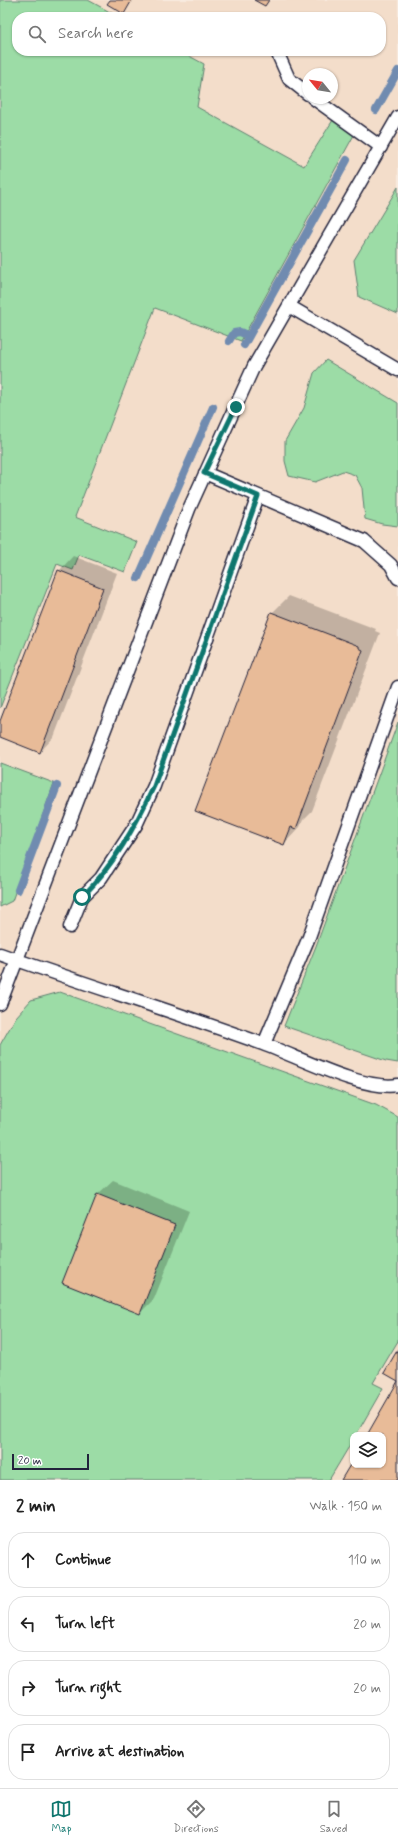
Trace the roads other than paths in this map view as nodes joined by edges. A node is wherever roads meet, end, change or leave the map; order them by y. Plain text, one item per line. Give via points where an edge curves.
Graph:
1 (278, 56) edge
2 (302, 89) edge
3 (322, 104) edge
4 (398, 118) edge
5 (381, 146) junction
6 (289, 306) junction
7 (398, 370) edge
8 (204, 473) junction
9 (258, 496) junction
10 (398, 578) edge
11 (398, 687) edge
12 (70, 927) dead end
13 (0, 954) edge
14 (17, 960) junction
15 (0, 1004) edge
16 (264, 1044) junction
17 (398, 1085) edge

1 - 2 lane via 289,79
3 - 5 lane
4 - 5 lane
5 - 6 lane
6 - 7 lane
6 - 8 lane via 254,366
8 - 9 lane
8 - 14 lane
9 - 10 lane via 364,541 391,565
9 - 12 lane via 154,786 136,825 101,878 82,897
11 - 16 lane via 309,937
13 - 14 lane
14 - 15 lane
14 - 16 lane
16 - 17 lane via 357,1081 379,1086

